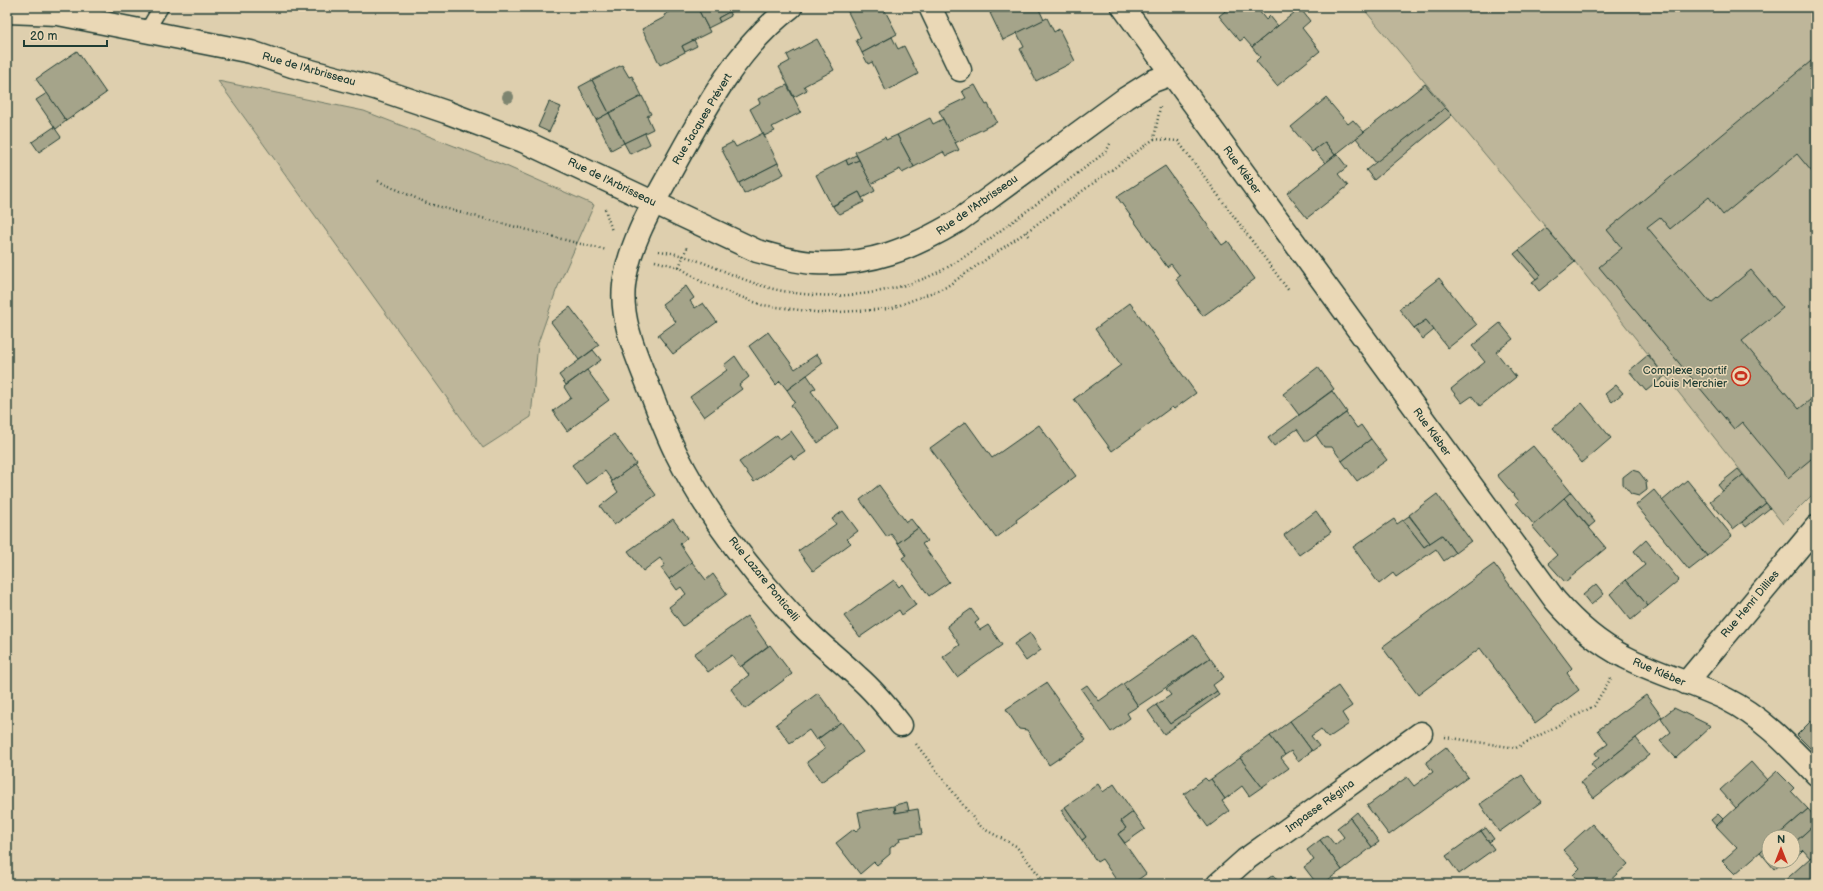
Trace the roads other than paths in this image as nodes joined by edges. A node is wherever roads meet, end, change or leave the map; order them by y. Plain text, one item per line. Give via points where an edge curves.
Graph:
1 (161, 7) edge
2 (791, 7) edge
3 (930, 7) edge
4 (1123, 7) edge
5 (7, 12) edge
6 (146, 32) junction
7 (960, 70) dead end
8 (1172, 74) junction
9 (654, 203) junction
10 (1816, 527) edge
11 (1686, 682) junction
12 (901, 725) road end
13 (1421, 733) road end
14 (1816, 774) edge
15 (1220, 883) edge

1 - 6 lane
2 - 9 street, Rue Jacques Prévert via 758,38 732,69 702,116
3 - 7 street
4 - 8 street, Rue Kléber
5 - 6 street, Rue de l'Arbrisseau via 58,14
6 - 9 street, Rue de l'Arbrisseau via 251,52 409,99 523,141
8 - 9 street, Rue de l'Arbrisseau via 1153,81 1132,94 958,220 905,249 875,259 813,263 788,259 757,251
8 - 11 street, Rue Kléber via 1555,600 1575,623 1596,640 1625,657
9 - 12 street, Rue Lazare Ponticelli via 626,270 624,302 626,320 636,355 663,426 692,483 729,538 775,596 808,632 889,708
10 - 11 street, Rue Henri Dillies
11 - 14 street, Rue Kléber via 1726,699 1748,712 1769,727
13 - 15 street, Impasse Régina via 1245,860

